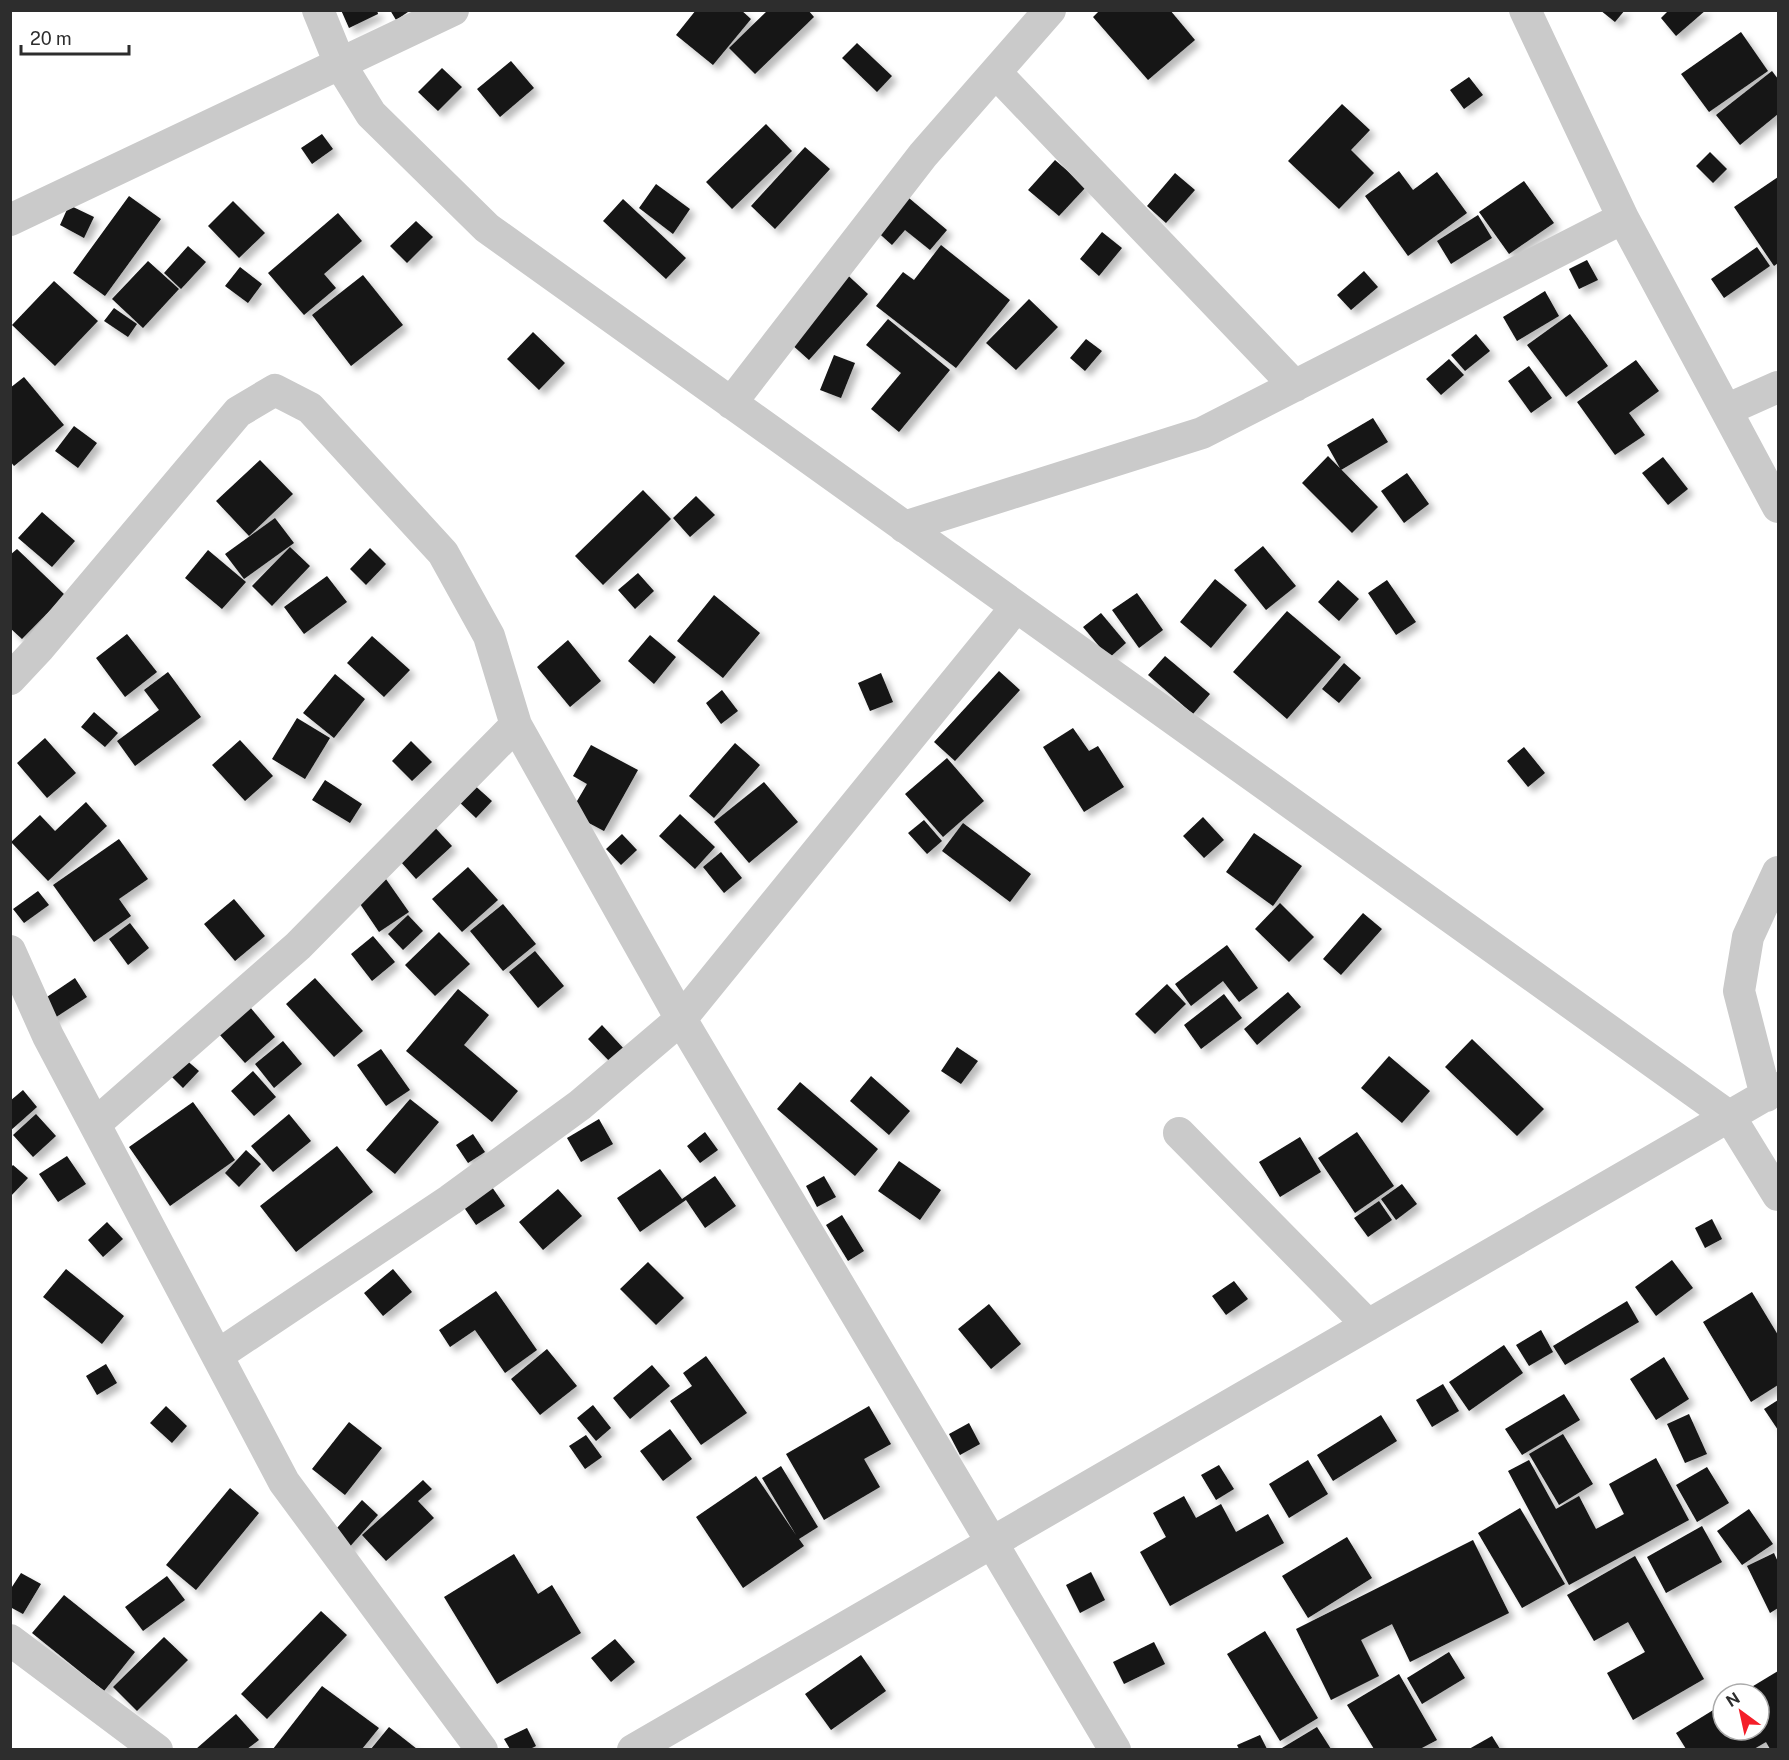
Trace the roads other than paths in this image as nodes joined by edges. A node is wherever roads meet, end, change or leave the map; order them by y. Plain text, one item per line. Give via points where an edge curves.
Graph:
1 (318, 10) edge
2 (453, 10) edge
3 (1050, 10) edge
4 (1525, 10) edge
5 (340, 64) junction
6 (996, 74) junction
7 (1623, 218) junction
8 (10, 220) edge
9 (1295, 386) junction
10 (1779, 387) edge
11 (731, 403) junction
12 (1726, 410) junction
13 (1779, 507) edge
14 (904, 527) junction
15 (1016, 607) junction
16 (10, 679) edge
17 (516, 725) junction
18 (1779, 872) edge
19 (10, 951) edge
20 (681, 1019) junction
21 (1772, 1092) edge
22 (1730, 1117) junction
23 (95, 1124) junction
24 (1179, 1133) dead end
25 (1779, 1195) edge
26 (1368, 1325) junction
27 (218, 1355) junction
28 (992, 1542) junction
29 (10, 1640) edge
30 (157, 1749) edge
31 (482, 1749) edge
32 (633, 1749) edge
33 (1115, 1749) edge

1 - 5 street
2 - 5 street
3 - 6 street
4 - 7 street
5 - 8 street
5 - 11 street via 371,114 488,228
6 - 9 street
6 - 11 street via 923,155
7 - 9 street
7 - 12 street
9 - 14 street via 1202,434
10 - 12 street
11 - 14 street
12 - 13 street
14 - 15 street
15 - 20 street
15 - 22 street
16 - 17 street via 238,412 275,390 310,408 443,554 489,636
17 - 20 street
17 - 23 street via 298,946
18 - 21 street via 1748,937 1739,991
19 - 23 street via 48,1036
20 - 27 street via 580,1105 450,1200
20 - 28 street
21 - 22 street
22 - 25 street
22 - 26 street
23 - 27 street
24 - 26 street
26 - 28 street
27 - 31 street via 284,1482
28 - 32 street
28 - 33 street
29 - 30 street

